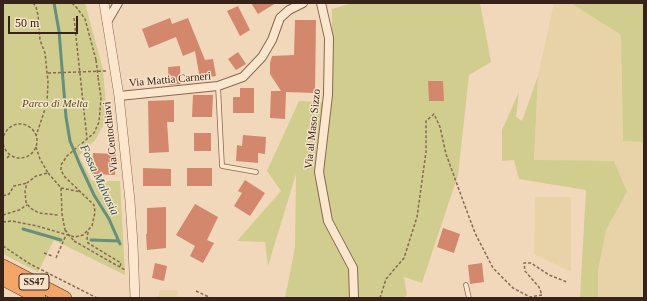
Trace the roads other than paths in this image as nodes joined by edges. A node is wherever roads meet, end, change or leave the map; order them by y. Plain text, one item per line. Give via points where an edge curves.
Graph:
1 (118, 3) edge
2 (303, 3) edge
3 (320, 3) edge
4 (103, 5) edge
5 (107, 22) junction
6 (218, 86) junction
7 (119, 96) junction
8 (256, 172) dead end
9 (3, 266) edge
10 (3, 279) edge
11 (466, 285) dead end
12 (3, 289) edge
13 (28, 298) edge
14 (39, 298) edge
15 (65, 298) edge
16 (135, 298) edge
17 (354, 298) edge
18 (469, 298) edge

1 - 5 street
2 - 6 street, Via Mattia Carneri via 288,10 280,18 262,57 243,77
3 - 17 street, Via al Maso Sizzo via 329,38 328,88 319,172 328,220 353,268
4 - 5 street, Via Centochiavi
5 - 7 street, Via Centochiavi
6 - 7 street, Via Mattia Carneri
6 - 8 lane via 222,166
7 - 16 street, Via Centochiavi via 130,201
9 - 15 highway, SS47
10 - 14 highway, SS47
11 - 18 lane
12 - 13 highway

